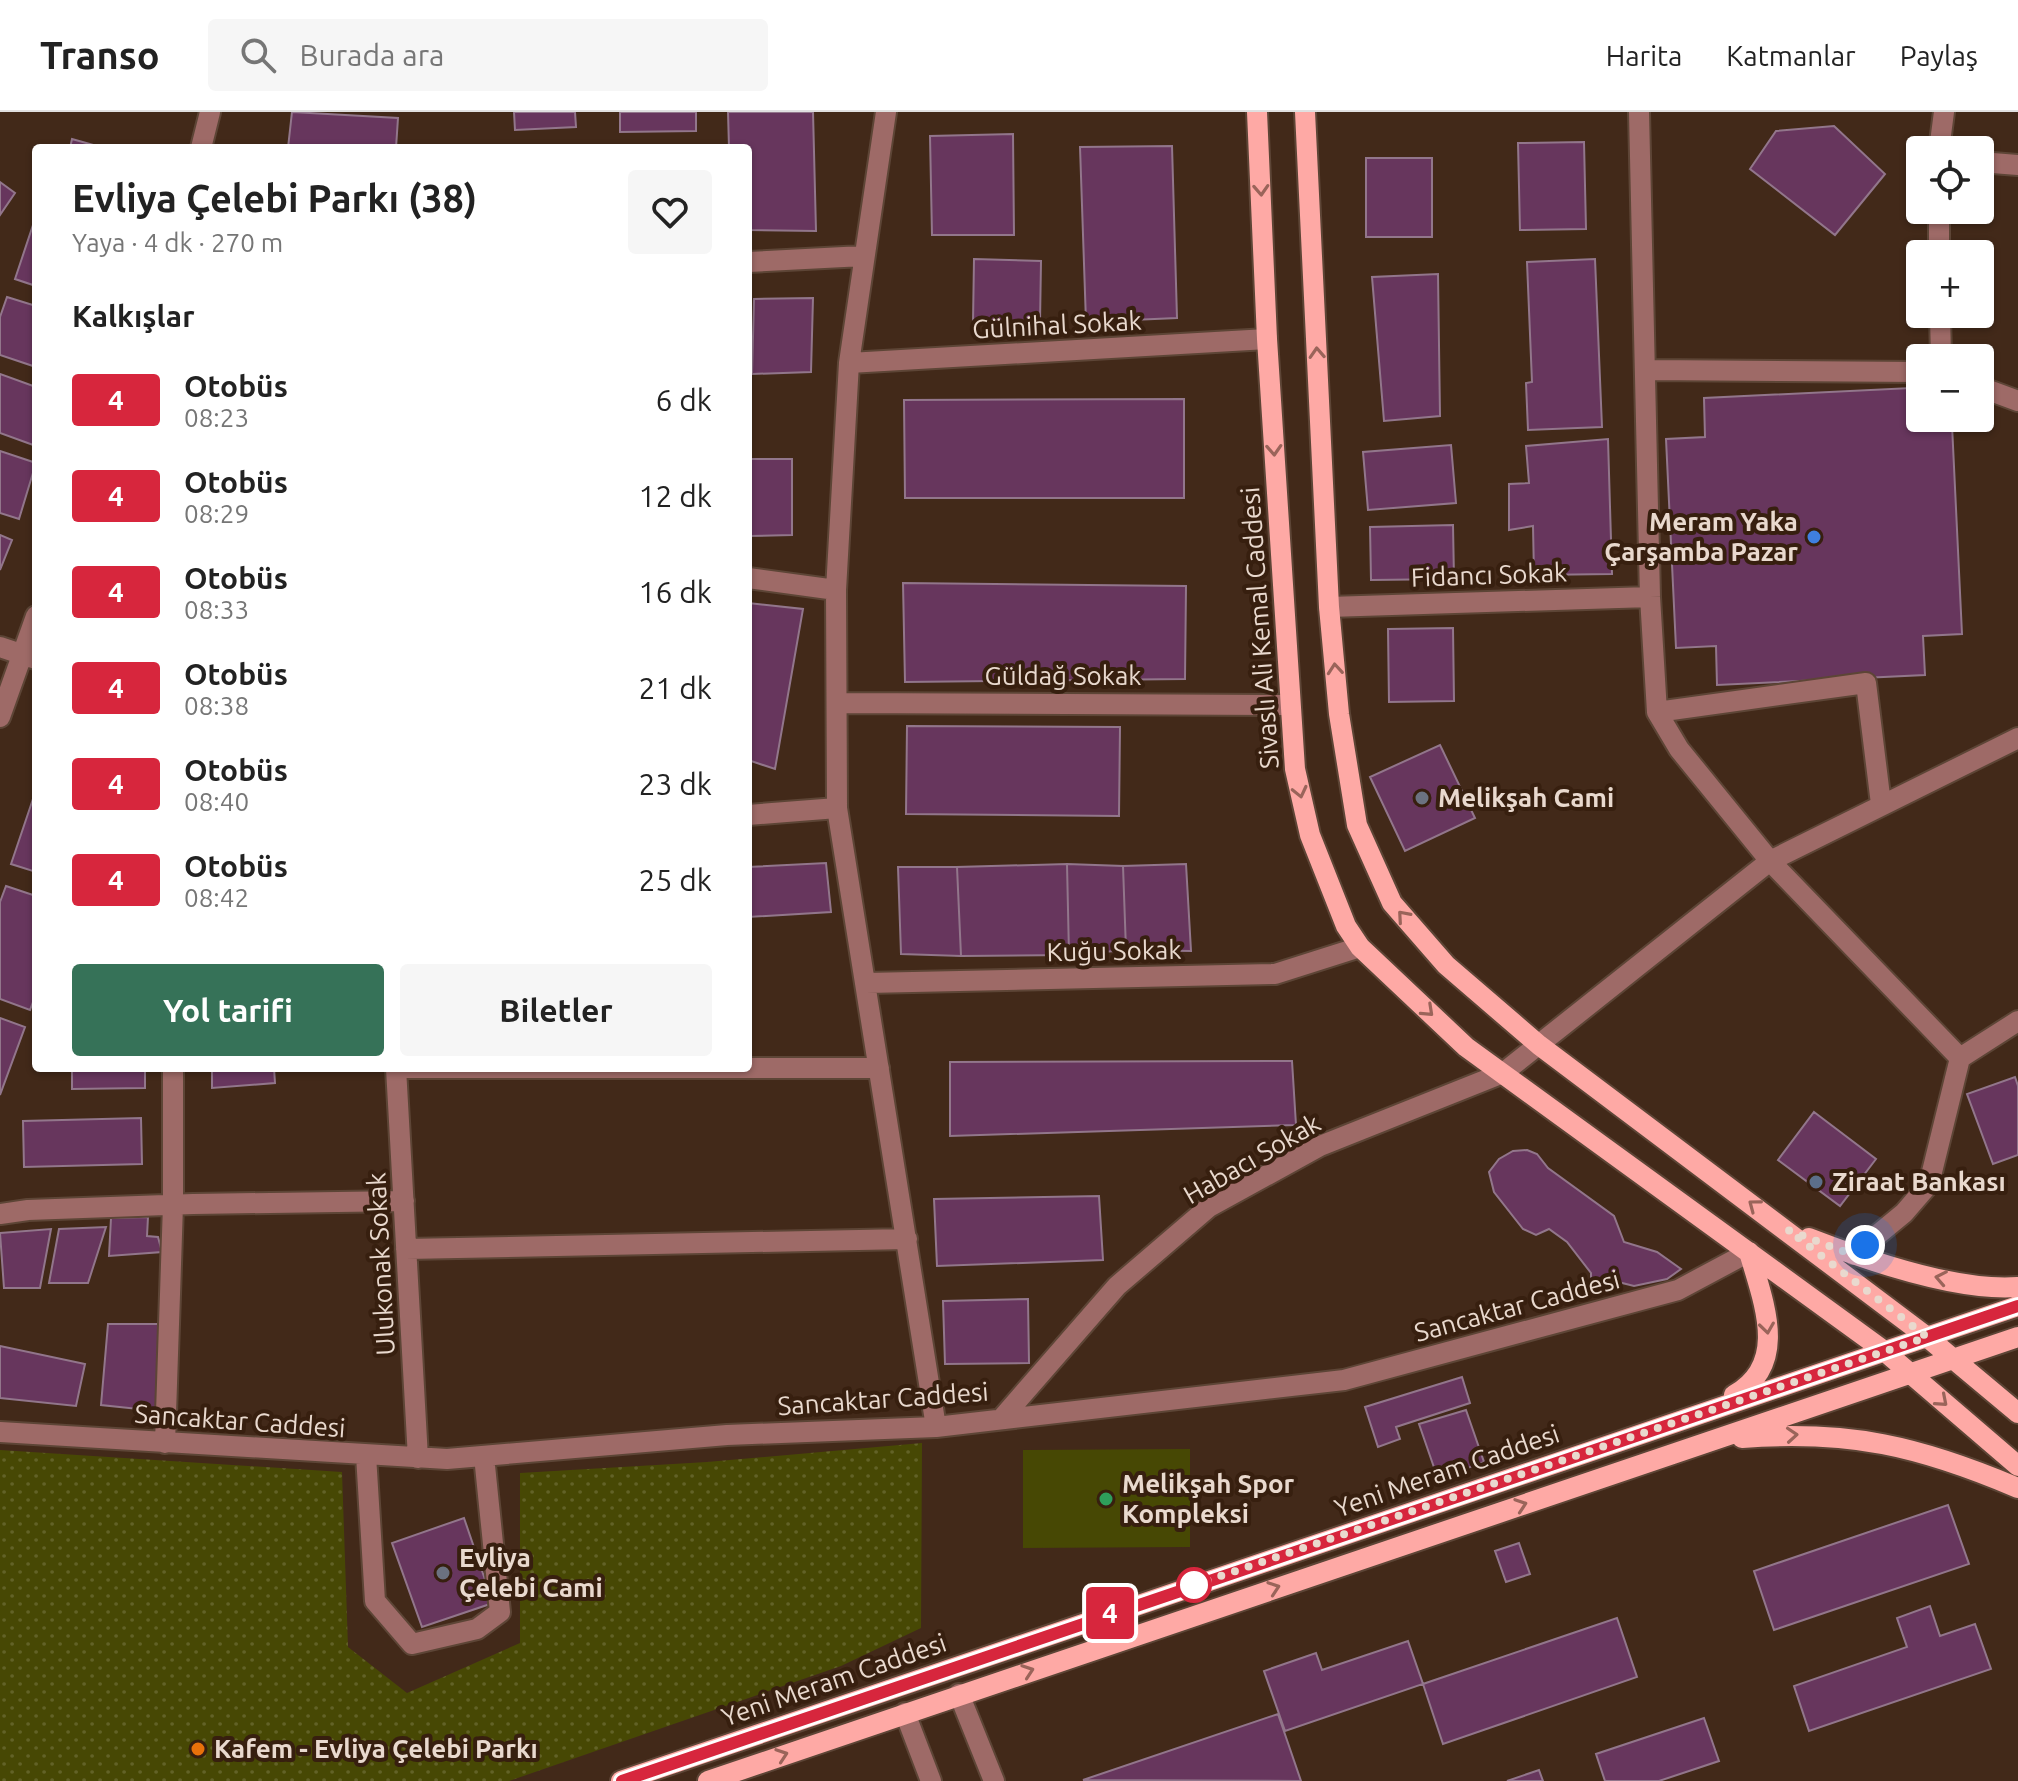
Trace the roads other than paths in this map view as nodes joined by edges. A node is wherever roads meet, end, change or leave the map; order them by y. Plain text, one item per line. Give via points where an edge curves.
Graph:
1 (210, 112) edge
2 (886, 112) edge
3 (1257, 112) edge
4 (1305, 112) edge
5 (1639, 112) edge
6 (1944, 112) edge
7 (1941, 136) edge
8 (202, 144) edge
9 (1994, 163) edge
10 (2018, 165) edge
11 (863, 256) junction
12 (752, 262) edge
13 (1267, 339) junction
14 (849, 363) junction
15 (1647, 370) junction
16 (1906, 372) edge
17 (1994, 392) edge
18 (2018, 401) edge
19 (752, 579) edge
20 (836, 590) junction
21 (1650, 597) junction
22 (1329, 607) junction
23 (0, 647) edge
24 (29, 656) edge
25 (837, 703) junction
26 (1288, 705) junction
27 (1657, 712) junction
28 (0, 717) edge
29 (2018, 738) edge
30 (1881, 804) junction
31 (837, 808) junction
32 (752, 815) edge
33 (1770, 861) junction
34 (1360, 947) junction
35 (866, 983) junction
36 (2018, 1021) edge
37 (1539, 1045) junction
38 (1960, 1058) junction
39 (752, 1068) edge
40 (879, 1068) junction
41 (173, 1072) edge
42 (396, 1072) edge
43 (1503, 1073) junction
44 (404, 1201) junction
45 (173, 1205) junction
46 (0, 1214) edge
47 (1788, 1230) junction
48 (907, 1239) junction
49 (406, 1249) junction
50 (1749, 1252) junction
51 (1853, 1255) junction
52 (2018, 1287) edge
53 (2018, 1306) edge
54 (1927, 1337) junction
55 (2018, 1337) edge
56 (1883, 1350) junction
57 (1952, 1358) junction
58 (1910, 1373) junction
59 (1706, 1410) junction
60 (2018, 1413) edge
61 (1003, 1417) junction
62 (936, 1427) junction
63 (0, 1432) edge
64 (1714, 1441) junction
65 (165, 1443) junction
66 (366, 1455) junction
67 (484, 1456) junction
68 (418, 1458) junction
69 (2018, 1466) edge
70 (2018, 1488) edge
71 (959, 1694) junction
72 (905, 1713) junction
73 (621, 1781) edge
74 (708, 1781) edge
75 (931, 1781) edge
76 (994, 1781) edge

1 - 8 street
2 - 11 street
3 -> 13 main road, Sivaslı Ali Kemal Caddesi
22 -> 4 main road
5 - 15 street
6 - 7 street
9 - 10 street
11 - 12 street
11 - 14 street
13 - 14 street, Gülnihal Sokak
13 -> 26 main road, Sivaslı Ali Kemal Caddesi
14 - 20 street
15 - 16 street
15 - 21 street
17 - 18 street
19 - 20 street
20 - 25 street
21 - 22 street, Fidancı Sokak
21 - 27 street
37 -> 22 main road via 1446,965 1392,903 1357,825
23 - 24 street
24 - 28 street
25 - 26 street, Güldağ Sokak
25 - 31 street
26 -> 34 main road, Sivaslı Ali Kemal Caddesi via 1310,835 1346,926
27 - 30 street via 1866,683
27 - 33 street via 1679,749
29 - 30 street, Habacı Sokak
30 - 33 street, Habacı Sokak
31 - 32 street
31 - 35 street
33 - 37 street, Habacı Sokak
33 - 38 street
34 - 35 street, Kuğu Sokak via 1275,974
34 -> 43 main road, Sivaslı Ali Kemal Caddesi via 1466,1047
35 - 40 street
36 - 38 street
37 - 43 street, Habacı Sokak
47 -> 37 main road
38 - 51 street via 1929,1184 1904,1213
39 - 40 street
40 - 48 street
41 - 45 street
42 - 44 street, Ulukonak Sokak
43 - 50 main road, Sivaslı Ali Kemal Caddesi
43 - 61 street, Habacı Sokak via 1320,1146 1209,1207 1117,1286
44 - 45 street
44 - 49 street, Ulukonak Sokak
45 - 46 street
45 - 65 street
47 - 51 main road
47 - 54 main road
48 - 49 street
48 - 62 street
49 - 68 street, Ulukonak Sokak
50 - 56 main road, Sivaslı Ali Kemal Caddesi
50 -> 59 main road via 1770,1337 1764,1369 1742,1391
50 - 61 street, Sancaktar Caddesi via 1678,1290 1344,1380
52 -> 51 main road via 1938,1278
53 - 54 main road, Yeni Meram Caddesi
54 - 56 main road, Yeni Meram Caddesi
54 - 57 main road
55 - 57 main road, Yeni Meram Caddesi
56 - 58 main road, Sivaslı Ali Kemal Caddesi
56 - 59 main road, Yeni Meram Caddesi
57 - 58 main road, Yeni Meram Caddesi
57 - 60 main road
58 - 64 main road, Yeni Meram Caddesi
58 -> 69 main road, Sivaslı Ali Kemal Caddesi
59 - 73 main road, Yeni Meram Caddesi
61 - 62 street, Sancaktar Caddesi
62 - 67 street, Sancaktar Caddesi via 727,1435
63 - 65 street, Sancaktar Caddesi
64 -> 70 main road via 1804,1434 1894,1444
71 -> 64 main road, Yeni Meram Caddesi
65 - 66 street, Sancaktar Caddesi
66 - 67 street via 375,1601 412,1644 477,1629 500,1612
66 - 68 street, Sancaktar Caddesi
67 - 68 street, Sancaktar Caddesi
71 - 72 main road, Yeni Meram Caddesi
71 - 76 street
74 -> 72 main road, Yeni Meram Caddesi
72 - 75 street

